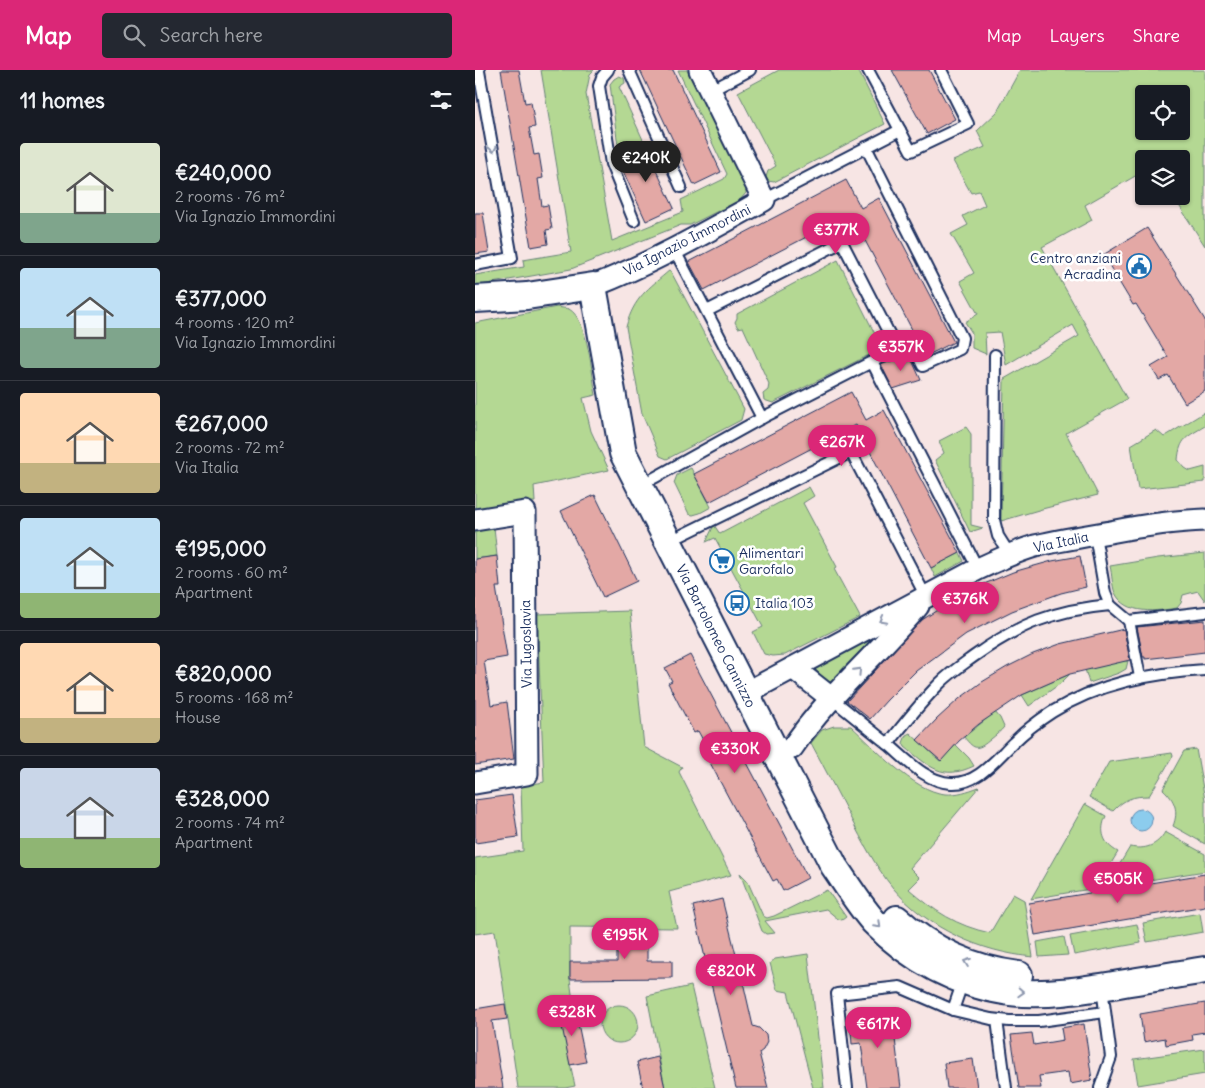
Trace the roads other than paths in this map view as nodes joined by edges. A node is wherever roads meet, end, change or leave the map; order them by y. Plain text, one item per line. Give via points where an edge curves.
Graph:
1 (479, 70) edge
2 (609, 70) edge
3 (629, 70) edge
4 (700, 70) edge
5 (750, 70) edge
6 (868, 70) edge
7 (941, 70) edge
8 (475, 71) edge
9 (710, 90) junction
10 (900, 130) junction
11 (866, 147) junction
12 (681, 188) dead end
13 (764, 200) junction
14 (634, 221) dead end
15 (675, 249) junction
16 (475, 265) edge
17 (593, 286) junction
18 (527, 296) junction
19 (475, 299) edge
20 (707, 311) junction
21 (475, 312) edge
22 (897, 349) junction
23 (995, 355) dead end
24 (871, 362) junction
25 (615, 400) junction
26 (762, 418) junction
27 (654, 478) junction
28 (475, 520) edge
29 (1205, 520) edge
30 (682, 535) junction
31 (1095, 535) junction
32 (1011, 554) junction
33 (978, 569) junction
34 (926, 597) junction
35 (1110, 606) junction
36 (1205, 612) edge
37 (1129, 621) junction
38 (793, 668) junction
39 (1205, 670) edge
40 (1140, 677) junction
41 (759, 686) junction
42 (831, 698) junction
43 (887, 744) junction
44 (793, 748) junction
45 (475, 783) edge
46 (1205, 953) edge
47 (1205, 970) edge
48 (963, 981) junction
49 (1103, 999) junction
50 (953, 1010) junction
51 (997, 1020) junction
52 (847, 1088) edge
53 (1006, 1088) edge
54 (1100, 1088) edge

1 - 8 lane
1 -> 16 lane via 512,258
2 - 14 lane via 599,86 611,164
3 - 12 lane
4 - 9 street, Via Ignazio Immordini
5 - 9 lane
6 - 10 lane
7 - 10 lane via 968,124 911,151
9 - 13 street, Via Ignazio Immordini
10 - 11 lane
11 - 13 lane
11 - 22 lane via 962,338 959,349 923,366 912,344
13 - 15 street, Via Ignazio Immordini
15 - 17 street, Via Ignazio Immordini
15 - 20 lane
17 - 18 street, Via Ignazio Immordini
17 - 25 street, Via Bartolomeo Cannizzo
18 - 19 street
18 - 21 street
20 - 22 lane via 842,242
20 - 26 lane
22 - 24 lane
23 - 32 lane via 994,520 997,536
24 - 26 lane
24 - 33 lane
25 - 27 street, Via Bartolomeo Cannizzo
25 -> 48 street, Via Bartolomeo Cannizzo via 623,454 834,866 873,921 902,947 927,964
26 - 27 lane
27 - 30 street, Via Bartolomeo Cannizzo
28 - 45 street, Via Iugoslavia via 525,512 527,774
29 - 31 street, Via Italia
30 - 34 lane via 851,452
30 - 41 street, Via Bartolomeo Cannizzo
31 - 32 street, Via Italia
31 - 35 lane
32 - 33 street, Via Italia
33 - 34 street, Via Italia
34 -> 38 street, Via Italia
42 -> 34 street
35 - 37 lane
35 - 43 lane via 1065,611 1042,618 987,647 941,682
36 - 37 lane
37 - 40 lane
38 - 41 street, Via Italia
38 - 42 street
39 - 40 lane
40 - 43 lane via 1089,693 1053,712 1033,725 993,763 965,782 951,784 934,780
41 - 44 street, Via Bartolomeo Cannizzo
42 - 43 lane
42 - 44 street
46 -> 44 street, Via Bartolomeo Cannizzo via 1050,976 990,970 948,954 909,930 881,904 847,858
47 - 49 street, Via Bartolomeo Cannizzo
48 -> 49 street, Via Bartolomeo Cannizzo via 1010,992
48 - 50 lane
49 - 51 lane via 1039,1020
49 - 54 lane via 1111,1057
50 - 51 lane
50 - 52 lane via 900,987 837,994
51 - 53 lane

